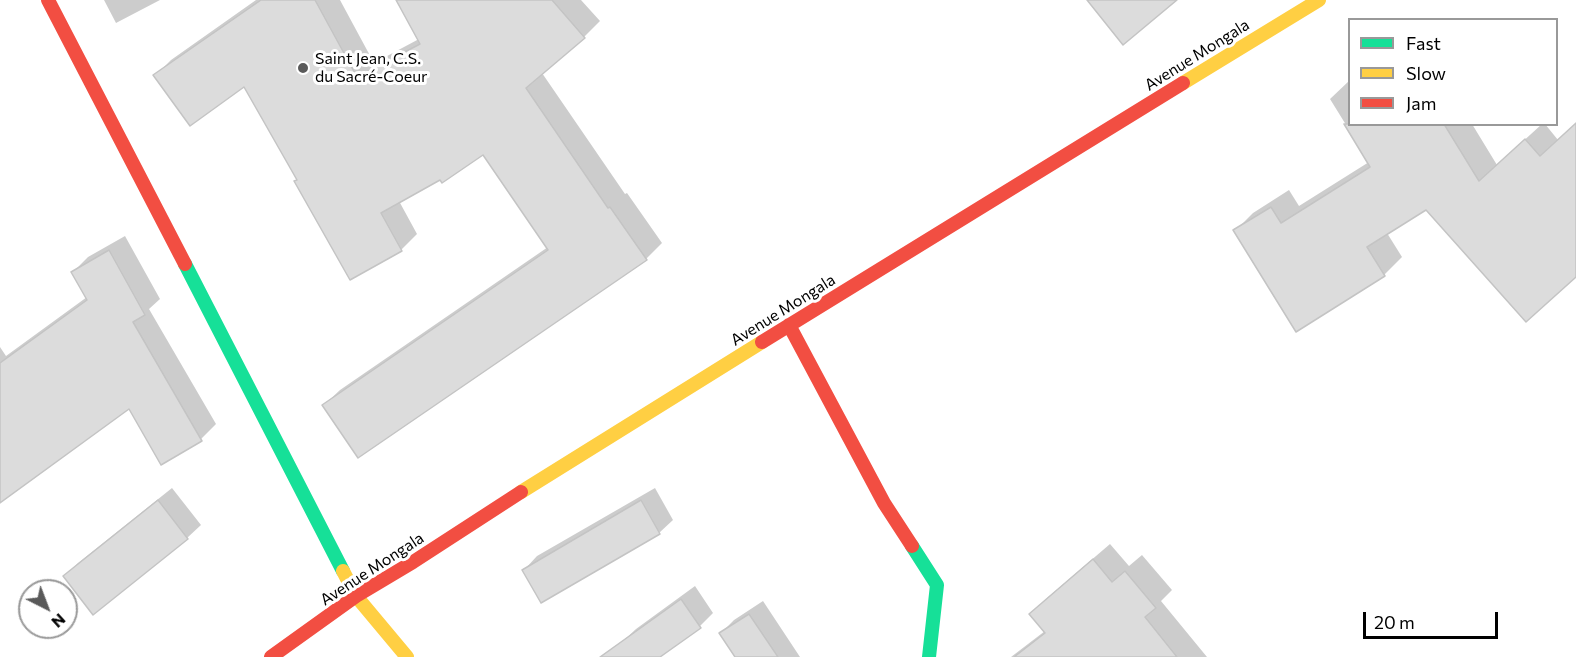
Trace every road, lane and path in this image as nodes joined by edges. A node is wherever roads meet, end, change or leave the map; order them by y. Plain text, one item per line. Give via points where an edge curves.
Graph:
1 (48, 0) edge
2 (1319, 0) edge
3 (789, 325) junction
4 (356, 596) junction
5 (270, 657) edge
6 (407, 657) edge
7 (929, 657) edge

1 - 4 street
2 - 3 street, Avenue Mongala
3 - 4 street, Avenue Mongala
3 - 7 street via 884,503 937,585
4 - 5 street, Avenue Mongala
4 - 6 street

